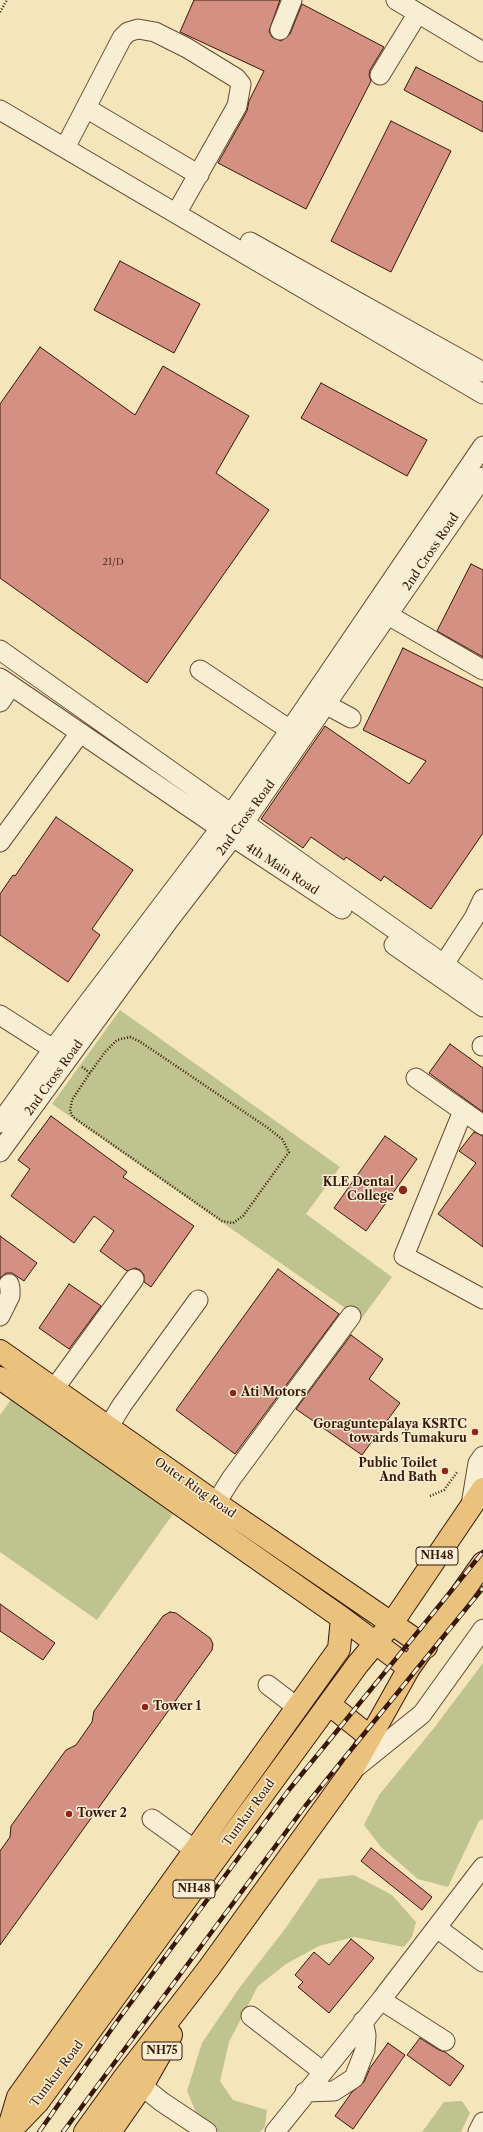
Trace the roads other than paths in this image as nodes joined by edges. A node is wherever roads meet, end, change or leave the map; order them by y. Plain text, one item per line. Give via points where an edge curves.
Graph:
1 (292, 0) edge
2 (396, 0) edge
3 (418, 14) junction
4 (280, 30) dead end
5 (483, 52) edge
6 (380, 75) dead end
7 (0, 101) edge
8 (86, 108) junction
9 (0, 110) edge
10 (68, 142) junction
11 (198, 175) junction
12 (181, 205) junction
13 (483, 372) edge
14 (483, 394) edge
15 (483, 446) edge
16 (483, 476) edge
17 (388, 615) junction
18 (0, 650) edge
19 (200, 670) dead end
20 (483, 670) edge
21 (6, 682) edge
22 (0, 702) edge
23 (326, 705) junction
24 (351, 718) dead end
25 (290, 730) junction
26 (80, 733) junction
27 (232, 826) junction
28 (0, 842) edge
29 (483, 899) edge
30 (444, 964) junction
31 (483, 992) edge
32 (483, 1007) edge
33 (0, 1015) edge
34 (61, 1053) junction
35 (416, 1078) dead end
36 (463, 1111) junction
37 (0, 1123) edge
38 (483, 1125) edge
39 (0, 1152) edge
40 (134, 1279) dead end
41 (9, 1284) dead end
42 (483, 1299) edge
43 (198, 1300) dead end
44 (0, 1316) edge
45 (351, 1316) dead end
46 (0, 1351) edge
47 (0, 1378) edge
48 (54, 1389) junction
49 (108, 1428) junction
50 (483, 1456) edge
51 (477, 1497) edge
52 (216, 1503) junction
53 (483, 1563) edge
54 (342, 1618) junction
55 (392, 1623) junction
56 (483, 1629) edge
57 (375, 1643) junction
58 (426, 1647) junction
59 (409, 1668) junction
60 (268, 1685) dead end
61 (329, 1704) junction
62 (298, 1708) junction
63 (370, 1737) junction
64 (352, 1770) junction
65 (152, 1819) dead end
66 (195, 1850) junction
67 (483, 1867) edge
68 (437, 1928) junction
69 (483, 1962) edge
70 (209, 1968) junction
71 (381, 2000) junction
72 (251, 2016) dead end
73 (363, 2021) junction
74 (445, 2041) dead end
75 (322, 2071) junction
76 (142, 2086) junction
77 (305, 2092) junction
78 (483, 2122) edge
79 (8, 2132) edge
80 (85, 2132) edge
81 (110, 2132) edge
82 (207, 2132) edge
83 (275, 2132) edge
84 (478, 2132) edge

1 - 4 street
2 - 3 street
3 - 5 street
3 - 6 street
7 - 10 street
8 - 10 street
8 - 11 street
8 - 11 street via 122,38 128,32 155,32 218,67 241,84 238,106
9 - 14 street
10 - 12 street
11 - 12 street
12 - 13 street
15 - 25 street
16 - 17 street, 2nd Cross Road
17 - 20 street
17 - 23 street, 2nd Cross Road
18 - 27 street, 4th Main Road
19 - 25 street
21 - 22 street
21 - 26 street, 4th Main Road
23 - 24 street
23 - 27 street, 2nd Cross Road
25 - 27 street
26 - 27 street, 4th Main Road
26 - 28 street
27 - 30 street
27 - 32 street, 4th Main Road via 330,900
27 - 34 street, 2nd Cross Road via 168,920
29 - 30 street via 474,918
30 - 31 street
33 - 34 street
34 - 37 street, 2nd Cross Road
34 - 39 street, 2nd Cross Road
35 - 36 street
36 - 38 street
36 - 42 street via 404,1256
40 - 48 street
41 - 44 street via 10,1296
43 - 49 street
45 - 52 street
46 - 48 highway, Outer Ring Road
47 - 54 highway, Outer Ring Road
48 - 49 highway, Outer Ring Road
49 - 52 highway, Outer Ring Road
50 - 51 street via 478,1464
51 - 55 highway, Tumkur Road / NH48
52 - 55 highway, Outer Ring Road
53 - 58 highway via 452,1604
54 - 57 highway, Outer Ring Road
54 - 62 highway via 338,1649
55 - 57 highway, Tumkur Road / NH48
55 - 58 highway, Outer Ring Road
56 - 64 street via 422,1714
57 - 59 highway, Outer Ring Road
57 - 61 highway, Tumkur Road / NH48
58 - 59 highway
59 - 63 highway
60 - 62 street
61 - 63 highway
61 - 79 highway, Tumkur Road / NH48 via 38,2102
62 - 66 highway
63 - 64 highway
64 - 70 highway
65 - 66 street
66 - 79 highway via 18,2097
67 - 68 street
68 - 69 street
68 - 71 street
70 - 76 highway, NH75
70 - 80 highway
71 - 73 street
71 - 74 street
72 - 75 street
73 - 75 street
73 - 77 street via 366,2050 354,2078 334,2091
75 - 77 street
76 - 81 highway, NH75
76 - 82 street
77 - 83 street
78 - 84 street

